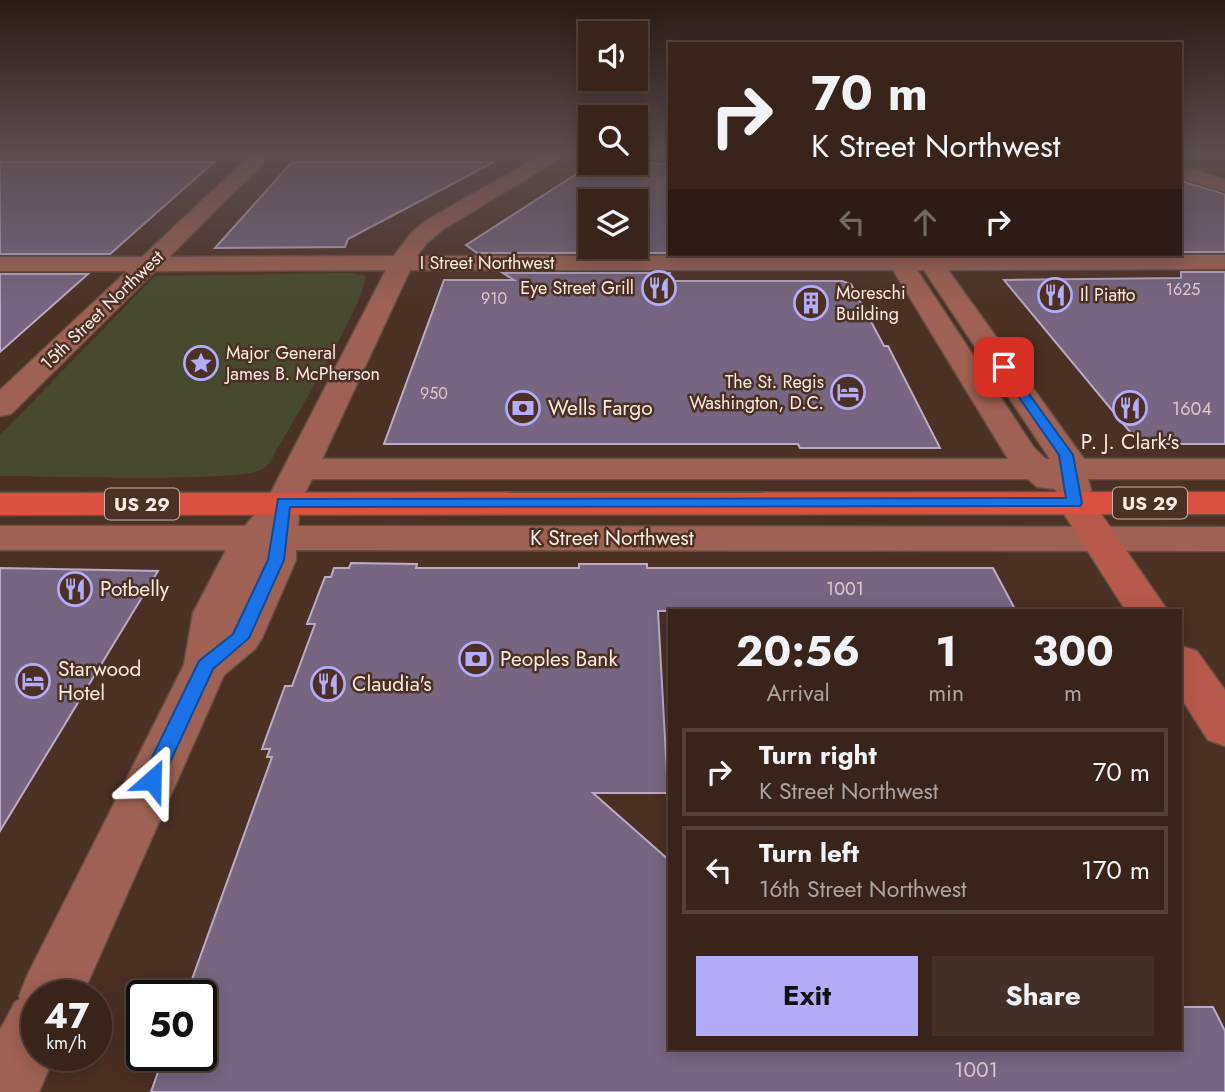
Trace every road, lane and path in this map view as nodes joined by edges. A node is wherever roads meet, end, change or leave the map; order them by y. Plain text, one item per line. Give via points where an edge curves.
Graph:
1 (210, 204) edge
2 (471, 204) edge
3 (913, 258) edge
4 (1225, 262) edge
5 (149, 263) junction
6 (401, 263) junction
7 (0, 264) edge
8 (0, 407) edge
9 (1225, 469) edge
10 (300, 470) junction
11 (1060, 480) junction
12 (0, 503) edge
13 (1225, 503) edge
14 (272, 527) junction
15 (0, 538) edge
16 (1100, 539) junction
17 (1225, 539) edge
18 (1146, 609) edge
19 (1182, 663) edge
20 (1225, 727) edge
21 (58, 980) edge
22 (21, 1057) edge
23 (4, 1092) edge

1 - 5 main road, 15th Street Northwest
2 - 6 main road via 421,234
3 - 4 main road, I Street Northwest
3 - 6 main road, I Street Northwest
3 - 11 main road via 1002,425 1022,455
5 - 6 main road, I Street Northwest
5 - 7 main road, I Street Northwest
5 - 8 main road, 15th Street Northwest
6 - 10 main road
9 - 11 main road, K Street Northwest
10 - 11 main road, K Street Northwest
10 - 14 main road
11 - 13 highway, K Street Northwest / US 29
11 - 14 highway, K Street Northwest / US 29
11 - 16 main road
12 - 14 highway, K Street Northwest / US 29
14 - 15 main road, K Street Northwest
14 - 16 main road, K Street Northwest
14 - 21 main road via 276,560 240,638 206,665
16 - 17 main road, K Street Northwest
16 - 18 main road
19 - 20 main road
22 - 23 main road

